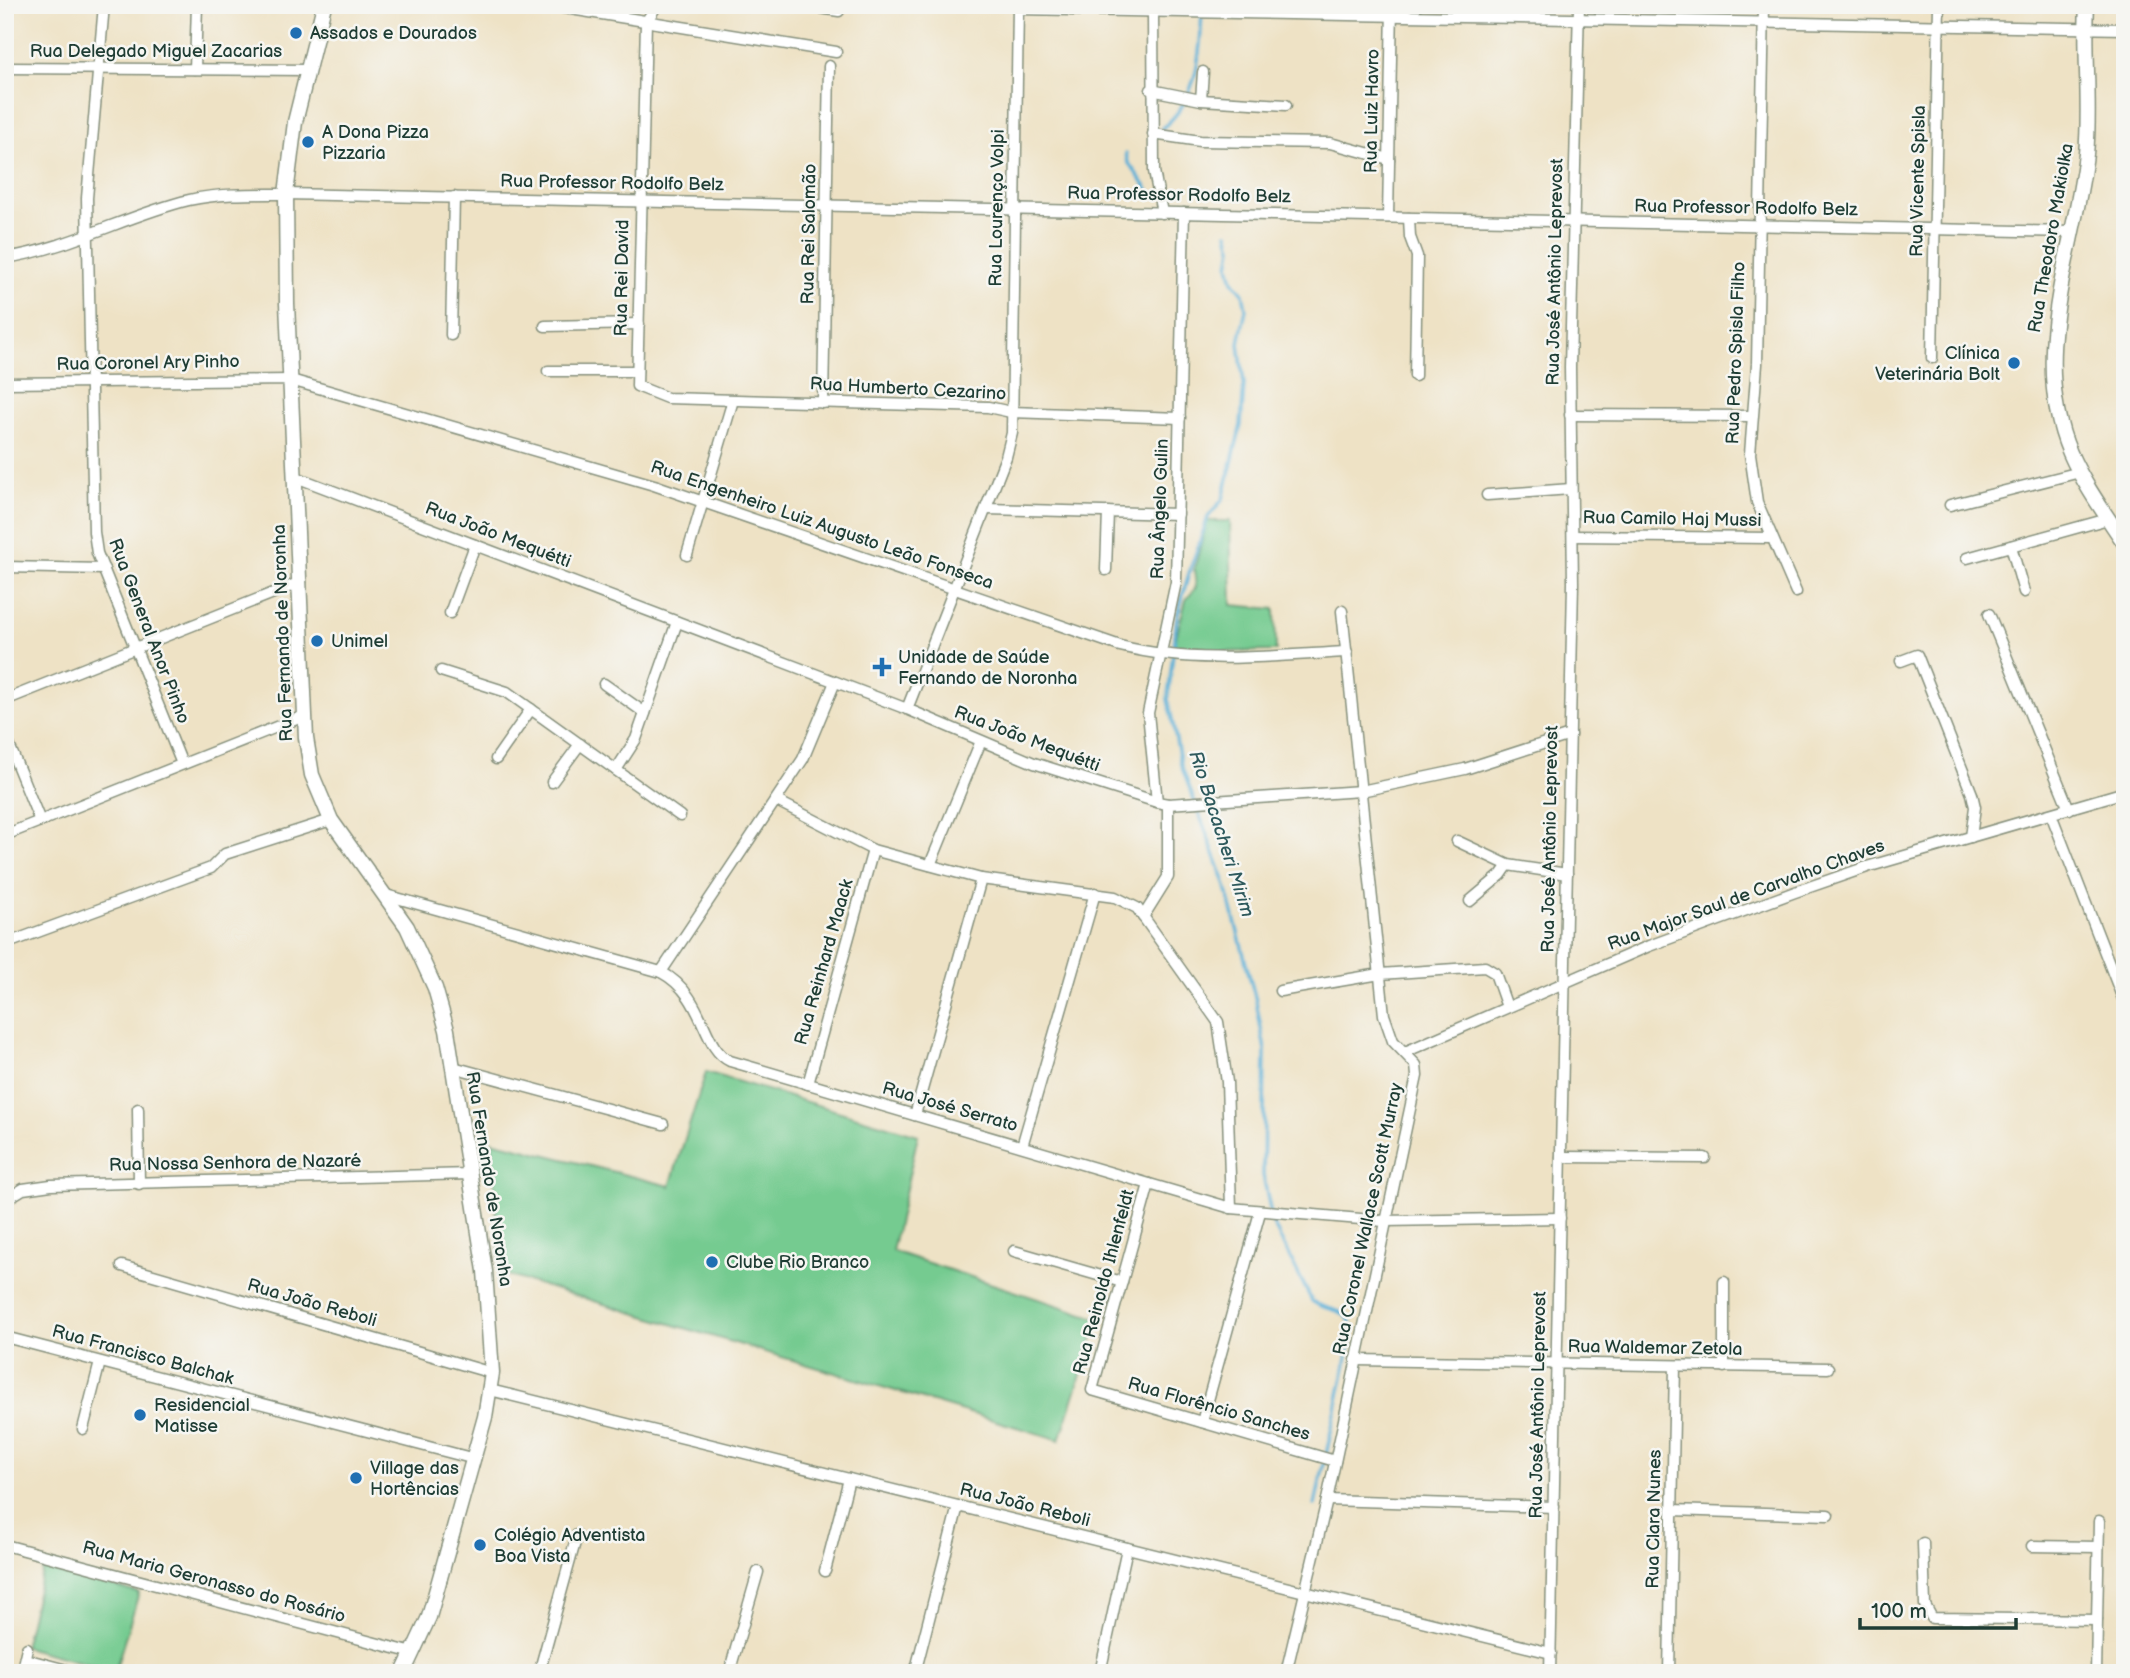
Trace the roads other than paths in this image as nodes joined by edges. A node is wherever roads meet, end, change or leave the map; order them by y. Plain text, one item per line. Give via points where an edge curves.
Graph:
1 (104, 5) edge
2 (197, 5) edge
3 (324, 5) edge
4 (546, 5) edge
5 (657, 5) edge
6 (801, 5) edge
7 (1579, 5) edge
8 (1764, 5) edge
9 (1939, 5) edge
10 (2087, 5) edge
11 (1018, 7) edge
12 (1137, 9) edge
13 (1392, 10) edge
14 (839, 11) dead end
15 (1153, 12) junction
16 (1578, 19) junction
17 (646, 22) junction
18 (1763, 22) junction
19 (1939, 26) junction
20 (2086, 28) junction
21 (2125, 29) edge
22 (836, 52) dead end
23 (829, 66) dead end
24 (5, 68) edge
25 (98, 69) junction
26 (195, 69) junction
27 (307, 70) junction
28 (1203, 72) dead end
29 (1151, 90) junction
30 (1201, 100) junction
31 (1286, 105) dead end
32 (1153, 134) junction
33 (1389, 159) junction
34 (286, 194) junction
35 (454, 197) junction
36 (642, 201) junction
37 (827, 205) junction
38 (1014, 209) junction
39 (1162, 213) junction
40 (1184, 213) junction
41 (1388, 218) junction
42 (1409, 218) junction
43 (1574, 221) junction
44 (1758, 225) junction
45 (1935, 229) junction
46 (2071, 232) junction
47 (88, 235) junction
48 (5, 258) edge
49 (639, 324) junction
50 (545, 326) dead end
51 (451, 335) dead end
52 (1932, 358) dead end
53 (548, 371) dead end
54 (637, 371) junction
55 (1415, 376) dead end
56 (91, 380) junction
57 (291, 380) junction
58 (5, 383) edge
59 (637, 386) joint
60 (733, 400) junction
61 (824, 403) junction
62 (1011, 412) junction
63 (1570, 415) junction
64 (1751, 416) junction
65 (1180, 418) junction
66 (2080, 472) junction
67 (296, 477) junction
68 (1572, 489) junction
69 (1487, 495) dead end
70 (703, 503) junction
71 (1950, 505) dead end
72 (986, 509) junction
73 (1108, 512) junction
74 (1178, 514) junction
75 (2108, 519) junction
76 (1573, 536) junction
77 (1771, 538) junction
78 (2125, 544) edge
79 (475, 545) junction
80 (2011, 546) junction
81 (687, 555) dead end
82 (1967, 558) dead end
83 (5, 567) edge
84 (104, 569) junction
85 (1107, 570) dead end
86 (301, 582) junction
87 (953, 589) junction
88 (1796, 592) dead end
89 (2024, 592) dead end
90 (1342, 611) dead end
91 (450, 613) dead end
92 (1989, 614) dead end
93 (677, 621) junction
94 (136, 648) junction
95 (1347, 652) junction
96 (1162, 654) junction
97 (1901, 661) dead end
98 (441, 671) dead end
99 (835, 682) junction
100 (604, 684) dead end
101 (5, 700) edge
102 (531, 709) junction
103 (907, 709) junction
104 (645, 713) junction
105 (304, 716) junction
106 (5, 735) edge
107 (1570, 736) junction
108 (981, 741) junction
109 (580, 744) junction
110 (496, 759) dead end
111 (182, 764) junction
112 (616, 770) junction
113 (552, 782) dead end
114 (1361, 791) junction
115 (2125, 792) edge
116 (777, 801) junction
117 (1162, 803) junction
118 (2069, 809) junction
119 (2051, 814) junction
120 (680, 816) dead end
121 (331, 820) junction
122 (40, 821) junction
123 (5, 835) edge
124 (1971, 837) junction
125 (1457, 841) dead end
126 (873, 850) junction
127 (930, 865) junction
128 (1508, 865) junction
129 (1567, 874) junction
130 (981, 879) junction
131 (1095, 893) junction
132 (386, 895) junction
133 (1470, 901) dead end
134 (1143, 917) junction
135 (5, 944) edge
136 (661, 972) junction
137 (1380, 974) junction
138 (1565, 984) junction
139 (1280, 991) dead end
140 (2125, 1004) edge
141 (1507, 1007) junction
142 (1429, 1042) junction
143 (1405, 1052) junction
144 (1416, 1065) junction
145 (453, 1067) junction
146 (808, 1084) junction
147 (138, 1109) dead end
148 (915, 1115) junction
149 (663, 1124) dead end
150 (1022, 1146) junction
151 (1561, 1157) junction
152 (1705, 1158) dead end
153 (470, 1174) junction
154 (139, 1184) junction
155 (1149, 1184) junction
156 (5, 1200) edge
157 (1231, 1208) junction
158 (1267, 1212) junction
159 (1560, 1218) junction
160 (1384, 1221) junction
161 (1014, 1251) dead end
162 (122, 1266) dead end
163 (1122, 1282) junction
164 (1724, 1282) dead end
165 (5, 1337) edge
166 (1356, 1360) junction
167 (100, 1362) junction
168 (1557, 1364) junction
169 (1675, 1366) junction
170 (1724, 1367) junction
171 (1828, 1368) dead end
172 (492, 1373) junction
173 (1093, 1390) joint
174 (490, 1391) junction
175 (1202, 1422) junction
176 (83, 1429) dead end
177 (475, 1459) junction
178 (1335, 1461) junction
179 (849, 1479) junction
180 (1326, 1500) junction
181 (958, 1506) junction
182 (1554, 1507) junction
183 (1672, 1510) junction
184 (1828, 1515) dead end
185 (2099, 1521) dead end
186 (577, 1535) dead end
187 (1923, 1543) dead end
188 (5, 1545) edge
189 (2032, 1546) dead end
190 (2098, 1547) junction
191 (1127, 1548) junction
192 (825, 1571) dead end
193 (758, 1572) dead end
194 (1304, 1592) junction
195 (2097, 1620) junction
196 (414, 1653) junction
197 (1551, 1653) junction
198 (21, 1673) edge
199 (78, 1673) edge
200 (403, 1673) edge
201 (539, 1673) edge
202 (729, 1673) edge
203 (915, 1673) edge
204 (1100, 1673) edge
205 (1286, 1673) edge
206 (1550, 1673) edge
207 (1669, 1673) edge
208 (2096, 1673) edge

1 - 25 street, Rua General Anor Pinho
2 - 26 street
3 - 27 main road, Rua Fernando de Noronha
4 - 17 street
5 - 17 street
6 - 14 street
7 - 16 street, Rua José Antônio Leprevost
8 - 18 street, Rua Pedro Spisla Filho
9 - 19 street, Rua Vicente Spisla
10 - 20 main road, Rua Theodoro Makiolka
11 - 12 street
11 - 38 street, Rua Lourenço Volpi
12 - 15 street
13 - 15 street
13 - 16 street
13 - 33 street, Rua Luiz Havro
15 - 29 street
16 - 18 street
16 - 43 street, Rua José Antônio Leprevost
17 - 22 street
17 - 36 street, Rua Rei David
18 - 19 street
18 - 44 street, Rua Pedro Spisla Filho
19 - 20 street
19 - 45 street, Rua Vicente Spisla
20 - 21 street
20 - 46 main road, Rua Theodoro Makiolka via 2087,140
23 - 37 street, Rua Rei Salomão
24 - 25 street, Rua Delegado Miguel Zacarias
25 - 26 street, Rua Delegado Miguel Zacarias
25 - 47 street, Rua General Anor Pinho
26 - 27 street, Rua Delegado Miguel Zacarias
27 - 34 main road, Rua Fernando de Noronha
28 - 30 street
29 - 30 street
29 - 32 street
30 - 31 street
32 - 33 street via 1200,141 1330,143
32 - 39 street
33 - 41 street, Rua Luiz Havro
34 - 35 street, Rua Professor Rodolfo Belz
34 - 47 street, Rua Professor Rodolfo Belz via 189,200
34 - 57 main road, Rua Fernando de Noronha
35 - 36 street, Rua Professor Rodolfo Belz
35 - 51 street
36 - 37 street, Rua Professor Rodolfo Belz
36 - 49 street, Rua Rei David
37 - 38 street, Rua Professor Rodolfo Belz
37 - 61 street, Rua Rei Salomão
38 - 39 street, Rua Professor Rodolfo Belz
38 - 62 street, Rua Lourenço Volpi
39 - 40 street, Rua Professor Rodolfo Belz
40 - 41 street, Rua Professor Rodolfo Belz
40 - 65 street, Rua Ângelo Gulin
41 - 42 street, Rua Professor Rodolfo Belz
42 - 43 street, Rua Professor Rodolfo Belz
42 - 55 street via 1417,256
43 - 44 street, Rua Professor Rodolfo Belz
43 - 63 street, Rua José Antônio Leprevost
44 - 45 street, Rua Professor Rodolfo Belz
44 - 64 street, Rua Pedro Spisla Filho via 1757,365
45 - 46 street, Rua Professor Rodolfo Belz
45 - 52 street, Rua Vicente Spisla
46 - 66 main road, Rua Theodoro Makiolka via 2055,313 2052,356 2058,412
47 - 48 street, Rua Professor Rodolfo Belz
47 - 56 street, Rua General Anor Pinho
49 - 50 street
49 - 54 street, Rua Rei David
53 - 54 street
54 - 59 street, Rua Rei David
56 - 57 street, Rua Coronel Ary Pinho
56 - 58 street, Rua Coronel Ary Pinho
56 - 84 street, Rua General Anor Pinho via 94,532
57 - 67 main road, Rua Fernando de Noronha
57 - 70 street, Rua Engenheiro Luiz Augusto Leão Fonseca via 635,479
59 - 60 street, Rua Humberto Cezarino via 667,398
60 - 61 street, Rua Humberto Cezarino
60 - 70 street
61 - 62 street, Rua Humberto Cezarino via 988,407
62 - 65 street, Rua Humberto Cezarino
62 - 72 street, Rua Lourenço Volpi via 1010,444
63 - 64 street
63 - 68 street, Rua José Antônio Leprevost
64 - 77 street, Rua Pedro Spisla Filho via 1754,490
65 - 74 street, Rua Ângelo Gulin
66 - 71 street
66 - 75 main road, Rua Theodoro Makiolka
67 - 79 street, Rua João Mequétti
67 - 86 main road, Rua Fernando de Noronha
68 - 69 street
68 - 76 street, Rua José Antônio Leprevost
70 - 81 street
70 - 87 street, Rua Engenheiro Luiz Augusto Leão Fonseca
72 - 73 street
72 - 87 street, Rua Lourenço Volpi
73 - 74 street
73 - 85 street
74 - 96 street, Rua Ângelo Gulin via 1176,582
75 - 78 main road, Rua Theodoro Makiolka
75 - 80 street
76 - 77 street, Rua Camilo Haj Mussi
76 - 107 street, Rua José Antônio Leprevost
77 - 88 street, Rua Pedro Spisla Filho
79 - 91 street
79 - 93 street, Rua João Mequétti
80 - 82 street
80 - 89 street
83 - 84 street
84 - 94 street, Rua General Anor Pinho
86 - 94 street
86 - 105 main road, Rua Fernando de Noronha
87 - 96 street, Rua Engenheiro Luiz Augusto Leão Fonseca via 1120,646
87 - 103 street, Rua Lourenço Volpi
90 - 95 street, Rua Coronel Wallace Scott Murray
92 - 118 street
93 - 99 street, Rua João Mequétti
93 - 104 street
94 - 101 street
94 - 111 street, Rua General Anor Pinho
95 - 96 street, Rua Engenheiro Luiz Augusto Leão Fonseca via 1208,659
95 - 114 street, Rua Coronel Wallace Scott Murray
96 - 117 street, Rua Ângelo Gulin via 1148,713
97 - 124 street via 1917,655 1922,667 1974,801
98 - 102 street via 506,692
99 - 103 street, Rua João Mequétti
99 - 116 street via 808,749
100 - 104 street
102 - 109 street
102 - 110 street
103 - 108 street, Rua João Mequétti
104 - 112 street via 636,739
105 - 111 street
105 - 121 main road, Rua Fernando de Noronha via 312,775
106 - 122 street
107 - 114 street, Rua João Mequétti via 1465,769
107 - 129 street, Rua José Antônio Leprevost
108 - 117 street, Rua João Mequétti via 1058,772
108 - 127 street
109 - 112 street
109 - 113 street
111 - 122 street
112 - 120 street
114 - 117 street, Rua João Mequétti
114 - 137 street, Rua Coronel Wallace Scott Murray
115 - 118 street, Rua Major Saul de Carvalho Chaves
116 - 126 street
116 - 136 street
117 - 134 street, Rua Ângelo Gulin via 1168,877
118 - 119 street, Rua Major Saul de Carvalho Chaves
119 - 124 street, Rua Major Saul de Carvalho Chaves
119 - 140 street
121 - 132 main road, Rua Fernando de Noronha
121 - 135 street via 225,853 211,868
122 - 123 street
124 - 138 street, Rua Major Saul de Carvalho Chaves via 1796,892 1649,946
125 - 128 street
126 - 127 street
126 - 146 street, Rua Reinhard Maack
127 - 130 street
128 - 129 street
128 - 133 street
129 - 138 street, Rua José Antônio Leprevost
130 - 131 street
130 - 148 street
131 - 134 street via 1124,899
131 - 150 street
132 - 136 street, Rua José Serrato
132 - 145 main road, Rua Fernando de Noronha via 426,964 442,1010
134 - 157 street via 1218,1022 1227,1082
136 - 146 street, Rua José Serrato via 695,1003 715,1051 723,1058
137 - 139 street
137 - 141 street via 1489,968
137 - 143 street, Rua Coronel Wallace Scott Murray via 1388,1033
138 - 141 street, Rua Major Saul de Carvalho Chaves
138 - 151 street, Rua José Antônio Leprevost
141 - 142 street, Rua Major Saul de Carvalho Chaves
142 - 143 street, Rua Major Saul de Carvalho Chaves
142 - 144 street
143 - 144 street, Rua Coronel Wallace Scott Murray
144 - 160 street, Rua Coronel Wallace Scott Murray via 1416,1091
145 - 149 street
145 - 153 main road, Rua Fernando de Noronha
146 - 148 street, Rua José Serrato
147 - 154 street
148 - 150 street, Rua José Serrato
150 - 155 street, Rua José Serrato
151 - 152 street
151 - 159 street, Rua José Antônio Leprevost
153 - 154 street, Rua Nossa Senhora de Nazaré
153 - 172 main road, Rua Fernando de Noronha via 485,1271
154 - 156 street, Rua Nossa Senhora de Nazaré via 37,1185
155 - 157 street, Rua José Serrato
155 - 163 street, Rua Reinoldo Ihlenfeldt
157 - 158 street, Rua José Serrato
158 - 160 street, Rua José Serrato
158 - 175 street
159 - 160 street, Rua José Serrato
159 - 168 street, Rua José Antônio Leprevost
160 - 166 street, Rua Coronel Wallace Scott Murray
161 - 163 street
162 - 172 street, Rua João Reboli
163 - 173 street, Rua Reinoldo Ihlenfeldt
164 - 170 street
165 - 167 street, Rua Francisco Balchak
166 - 168 street, Rua Waldemar Zetola
166 - 178 street, Rua Coronel Wallace Scott Murray
167 - 176 street
167 - 177 street, Rua Francisco Balchak
168 - 169 street, Rua Waldemar Zetola
168 - 182 street, Rua José Antônio Leprevost
169 - 170 street, Rua Waldemar Zetola
169 - 183 street, Rua Clara Nunes
170 - 171 street, Rua Waldemar Zetola
172 - 174 main road, Rua Fernando de Noronha
173 - 175 street, Rua Florêncio Sanches
174 - 177 main road, Rua Fernando de Noronha
174 - 179 street, Rua João Reboli
175 - 178 street, Rua Florêncio Sanches
177 - 196 main road, Rua Fernando de Noronha
178 - 180 street, Rua Coronel Wallace Scott Murray
179 - 181 street, Rua João Reboli
179 - 192 street
180 - 182 street
180 - 194 street, Rua Coronel Wallace Scott Murray
181 - 191 street, Rua João Reboli
181 - 203 street
182 - 197 street, Rua José Antônio Leprevost
183 - 184 street
183 - 207 street, Rua Clara Nunes
185 - 190 street
186 - 201 street
187 - 195 street via 1928,1615 1937,1619
188 - 196 street, Rua Maria Geronasso do Rosário
189 - 190 street
190 - 195 street
191 - 194 street, Rua João Reboli
191 - 204 street
193 - 202 street
194 - 197 street, Rua João Reboli
194 - 205 street, Rua Coronel Wallace Scott Murray
195 - 208 street
196 - 200 main road, Rua Fernando de Noronha
197 - 206 street, Rua José Antônio Leprevost
198 - 199 street via 26,1653

